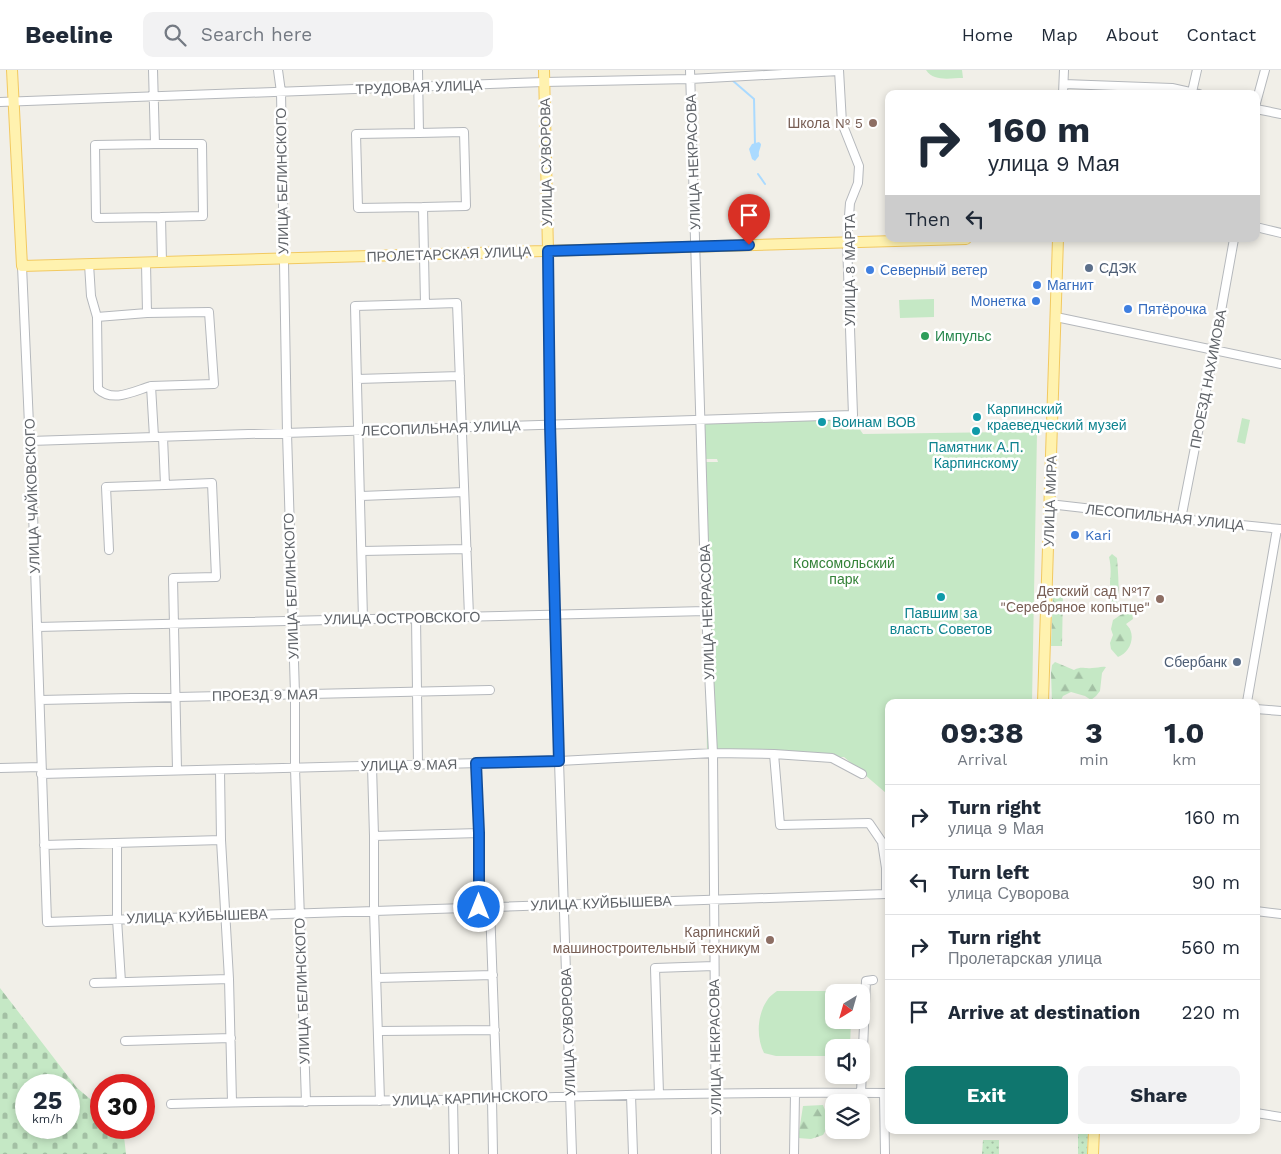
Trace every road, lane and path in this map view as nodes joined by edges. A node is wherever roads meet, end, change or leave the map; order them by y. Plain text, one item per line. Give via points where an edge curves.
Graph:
1 (12, 70) edge
2 (153, 70) edge
3 (278, 70) edge
4 (418, 70) edge
5 (544, 70) edge
6 (839, 70) edge
7 (1064, 70) edge
8 (1197, 70) edge
9 (1265, 70) edge
10 (690, 74) edge
11 (544, 82) junction
12 (1064, 84) junction
13 (418, 87) junction
14 (1063, 90) edge
15 (1181, 90) edge
16 (1195, 90) edge
17 (1259, 90) edge
18 (281, 92) junction
19 (154, 96) junction
20 (0, 102) edge
21 (14, 102) junction
22 (1260, 110) edge
23 (1281, 114) edge
24 (419, 133) junction
25 (155, 144) junction
26 (423, 207) junction
27 (161, 217) junction
28 (1260, 228) edge
29 (1281, 233) edge
30 (885, 241) edge
31 (847, 242) junction
32 (1058, 242) edge
33 (1233, 242) edge
34 (696, 247) junction
35 (548, 251) junction
36 (423, 256) junction
37 (284, 259) junction
38 (162, 262) junction
39 (146, 263) junction
40 (89, 264) junction
41 (22, 266) junction
42 (425, 304) junction
43 (147, 313) junction
44 (97, 317) junction
45 (1056, 317) junction
46 (1214, 350) junction
47 (1281, 364) edge
48 (460, 376) junction
49 (357, 379) junction
50 (151, 386) junction
51 (853, 415) joint
52 (701, 420) junction
53 (550, 424) junction
54 (1021, 425) dead end
55 (1052, 425) junction
56 (462, 427) junction
57 (359, 431) junction
58 (287, 433) junction
59 (158, 437) junction
60 (30, 441) junction
61 (165, 485) junction
62 (464, 492) junction
63 (360, 496) junction
64 (1049, 504) junction
65 (1181, 519) junction
66 (1279, 529) edge
67 (109, 550) dead end
68 (467, 550) junction
69 (362, 551) junction
70 (706, 611) junction
71 (556, 614) junction
72 (469, 616) junction
73 (416, 618) junction
74 (363, 619) junction
75 (293, 620) junction
76 (174, 623) junction
77 (37, 627) junction
78 (490, 690) dead end
79 (417, 691) junction
80 (294, 694) junction
81 (175, 697) junction
82 (1043, 699) edge
83 (1248, 699) edge
84 (40, 700) junction
85 (1260, 709) edge
86 (1281, 711) edge
87 (713, 753) junction
88 (774, 754) junction
89 (559, 761) junction
90 (476, 763) junction
91 (418, 764) junction
92 (372, 766) junction
93 (0, 768) edge
94 (296, 768) junction
95 (177, 770) junction
96 (220, 770) junction
97 (41, 771) junction
98 (862, 774) dead end
99 (479, 833) junction
100 (374, 836) junction
101 (221, 840) junction
102 (117, 843) junction
103 (44, 845) junction
104 (885, 862) edge
105 (885, 894) edge
106 (714, 900) junction
107 (564, 904) junction
108 (479, 907) junction
109 (490, 907) junction
110 (374, 910) junction
111 (1260, 911) edge
112 (300, 913) junction
113 (1281, 914) edge
114 (225, 915) junction
115 (117, 919) junction
116 (46, 922) joint
117 (714, 966) junction
118 (493, 975) junction
119 (377, 978) junction
120 (229, 979) junction
121 (874, 980) dead end
122 (94, 982) dead end
123 (121, 982) junction
124 (495, 1030) junction
125 (379, 1031) junction
126 (230, 1038) junction
127 (125, 1041) dead end
128 (716, 1093) junction
129 (795, 1093) junction
130 (861, 1093) junction
131 (885, 1093) edge
132 (659, 1094) junction
133 (570, 1095) junction
134 (631, 1095) junction
135 (494, 1099) junction
136 (453, 1100) junction
137 (380, 1101) junction
138 (232, 1102) junction
139 (306, 1102) junction
140 (171, 1104) dead end
141 (1260, 1114) edge
142 (1281, 1117) edge
143 (885, 1134) edge
144 (1094, 1134) edge
145 (454, 1154) edge
146 (493, 1154) edge
147 (572, 1154) edge
148 (633, 1154) edge
149 (716, 1154) edge
150 (794, 1154) edge
151 (885, 1154) edge
152 (1093, 1154) edge

1 - 21 main road, УЛИЦА ЧАЙКОВСКОГО
2 - 19 street
3 - 18 street, УЛИЦА БЕЛИНСКОГО
4 - 13 street
5 - 11 main road, УЛИЦА СУВОРОВА
6 - 10 street, ТРУДОВАЯ УЛИЦА
6 - 31 street, УЛИЦА 8 МАРТА via 842,123 859,166 858,183 850,202
7 - 12 street
8 - 16 street
9 - 17 street
10 - 11 street, ТРУДОВАЯ УЛИЦА
10 - 34 street, УЛИЦА НЕКРАСОВА
11 - 13 street, ТРУДОВАЯ УЛИЦА
11 - 35 main road, УЛИЦА СУВОРОВА
12 - 14 street
12 - 15 street
13 - 18 street, ТРУДОВАЯ УЛИЦА
13 - 24 street
18 - 19 street, ТРУДОВАЯ УЛИЦА
18 - 37 street, УЛИЦА БЕЛИНСКОГО
19 - 21 street, ТРУДОВАЯ УЛИЦА
19 - 25 street
20 - 21 street, ТРУДОВАЯ УЛИЦА
21 - 41 main road, УЛИЦА ЧАЙКОВСКОГО
22 - 23 street
24 - 26 street via 464,132 466,206
24 - 26 street via 356,134 358,208
25 - 27 street via 202,144 203,216
25 - 27 street via 95,145 96,218
26 - 36 street
27 - 38 street
28 - 29 street
30 - 31 main road, ПРОЛЕТАРСКАЯ УЛИЦА
31 - 34 main road, ПРОЛЕТАРСКАЯ УЛИЦА
31 - 51 street, УЛИЦА 8 МАРТА
32 - 45 main road, УЛИЦА МИРА
33 - 46 street, ПРОЕЗД НАХИМОВА
34 - 35 main road, ПРОЛЕТАРСКАЯ УЛИЦА
34 - 52 street, УЛИЦА НЕКРАСОВА
35 - 36 main road, ПРОЛЕТАРСКАЯ УЛИЦА
35 - 53 street, УЛИЦА СУВОРОВА
36 - 37 main road, ПРОЛЕТАРСКАЯ УЛИЦА
36 - 42 street
37 - 38 main road, ПРОЛЕТАРСКАЯ УЛИЦА
37 - 58 street, УЛИЦА БЕЛИНСКОГО
38 - 39 main road, ПРОЛЕТАРСКАЯ УЛИЦА
39 - 40 main road, ПРОЛЕТАРСКАЯ УЛИЦА
39 - 43 street
40 - 41 main road, ПРОЛЕТАРСКАЯ УЛИЦА
40 - 44 street via 91,296
41 - 60 street, УЛИЦА ЧАЙКОВСКОГО
42 - 48 street via 457,303
42 - 49 street via 355,306
43 - 44 street
43 - 50 street via 209,312 214,384
44 - 50 street via 98,389 110,396
45 - 46 street
45 - 55 main road, УЛИЦА МИРА
46 - 47 street
46 - 65 street, ПРОЕЗД НАХИМОВА
48 - 49 street
48 - 56 street
49 - 57 street
50 - 59 street
51 - 52 street, ЛЕСОПИЛЬНАЯ УЛИЦА
52 - 53 street, ЛЕСОПИЛЬНАЯ УЛИЦА
52 - 70 street, УЛИЦА НЕКРАСОВА
53 - 56 street, ЛЕСОПИЛЬНАЯ УЛИЦА
53 - 71 street, УЛИЦА СУВОРОВА
54 - 55 street
55 - 64 main road, УЛИЦА МИРА
56 - 57 street, ЛЕСОПИЛЬНАЯ УЛИЦА
56 - 62 street
57 - 58 street, ЛЕСОПИЛЬНАЯ УЛИЦА
57 - 63 street
58 - 59 street, ЛЕСОПИЛЬНАЯ УЛИЦА
58 - 75 street, УЛИЦА БЕЛИНСКОГО
59 - 60 street, ЛЕСОПИЛЬНАЯ УЛИЦА
59 - 61 street
60 - 77 street, УЛИЦА ЧАЙКОВСКОГО
61 - 67 street via 106,487
61 - 76 street via 212,483 216,577 173,578
62 - 63 street
62 - 68 street
63 - 69 street
64 - 65 street, ЛЕСОПИЛЬНАЯ УЛИЦА
64 - 82 main road, УЛИЦА МИРА
65 - 66 street, ЛЕСОПИЛЬНАЯ УЛИЦА
66 - 83 street
68 - 69 street
68 - 72 street
69 - 74 street
70 - 71 street, УЛИЦА ОСТРОВСКОГО
70 - 87 street, УЛИЦА НЕКРАСОВА
71 - 72 street, УЛИЦА ОСТРОВСКОГО
71 - 89 street, УЛИЦА СУВОРОВА
72 - 73 street, УЛИЦА ОСТРОВСКОГО
73 - 74 street, УЛИЦА ОСТРОВСКОГО
73 - 79 street
74 - 75 street, УЛИЦА ОСТРОВСКОГО
75 - 76 street, УЛИЦА ОСТРОВСКОГО
75 - 80 street, УЛИЦА БЕЛИНСКОГО
76 - 77 street, УЛИЦА ОСТРОВСКОГО
76 - 81 street
77 - 84 street, УЛИЦА ЧАЙКОВСКОГО
78 - 79 street, ПРОЕЗД 9 МАЯ
79 - 80 street, ПРОЕЗД 9 МАЯ
79 - 91 street
80 - 81 street, ПРОЕЗД 9 МАЯ
80 - 94 street, УЛИЦА БЕЛИНСКОГО
81 - 84 street, ПРОЕЗД 9 МАЯ
81 - 95 street
84 - 97 street, УЛИЦА ЧАЙКОВСКОГО
85 - 86 street
87 - 88 street, УЛИЦА 9 МАЯ
87 - 89 street, УЛИЦА 9 МАЯ
87 - 106 street, УЛИЦА НЕКРАСОВА
88 - 98 street, УЛИЦА 9 МАЯ via 832,758
88 - 104 street, УЛИЦА КУЙБЫШЕВА via 780,825 869,823 882,842
89 - 90 street, УЛИЦА 9 МАЯ
89 - 107 street, УЛИЦА СУВОРОВА
90 - 91 street, УЛИЦА 9 МАЯ
90 - 99 street
91 - 92 street, УЛИЦА 9 МАЯ
92 - 94 street, УЛИЦА 9 МАЯ
92 - 100 street
93 - 97 street, УЛИЦА 9 МАЯ
94 - 96 street, УЛИЦА 9 МАЯ
94 - 112 street, УЛИЦА БЕЛИНСКОГО
95 - 96 street, УЛИЦА 9 МАЯ
95 - 97 street, УЛИЦА 9 МАЯ
96 - 101 street
97 - 103 street, УЛИЦА ЧАЙКОВСКОГО
99 - 100 street
99 - 108 street
100 - 110 street
101 - 102 street
101 - 114 street
102 - 103 street
102 - 115 street
103 - 116 street, УЛИЦА ЧАЙКОВСКОГО
105 - 106 street, УЛИЦА КУЙБЫШЕВА
106 - 107 street, УЛИЦА КУЙБЫШЕВА
106 - 117 street, УЛИЦА НЕКРАСОВА
107 - 109 street, УЛИЦА КУЙБЫШЕВА
107 - 133 street, УЛИЦА СУВОРОВА
108 - 109 street, УЛИЦА КУЙБЫШЕВА
108 - 110 street, УЛИЦА КУЙБЫШЕВА
109 - 118 street
110 - 112 street, УЛИЦА КУЙБЫШЕВА
110 - 119 street
111 - 113 street
112 - 114 street, УЛИЦА КУЙБЫШЕВА
112 - 139 street, УЛИЦА БЕЛИНСКОГО
114 - 115 street, УЛИЦА КУЙБЫШЕВА
114 - 120 street
115 - 116 street, УЛИЦА КУЙБЫШЕВА
115 - 123 street
117 - 128 street, УЛИЦА НЕКРАСОВА
117 - 132 street via 655,968
118 - 119 street
118 - 124 street
119 - 125 street
120 - 123 street
120 - 126 street
121 - 130 street via 866,981
122 - 123 street
124 - 125 street
124 - 135 street
125 - 137 street
126 - 127 street
126 - 138 street
128 - 129 street, УЛИЦА КАРПИНСКОГО
128 - 132 street, УЛИЦА КАРПИНСКОГО
128 - 149 street, УЛИЦА НЕКРАСОВА
129 - 130 street, УЛИЦА КАРПИНСКОГО
129 - 150 street
130 - 131 street, УЛИЦА КАРПИНСКОГО
132 - 134 street, УЛИЦА КАРПИНСКОГО
133 - 134 street, УЛИЦА КАРПИНСКОГО
133 - 135 street, УЛИЦА КАРПИНСКОГО
133 - 147 street, УЛИЦА СУВОРОВА
134 - 148 street
135 - 136 street, УЛИЦА КАРПИНСКОГО
135 - 146 street
136 - 137 street, УЛИЦА КАРПИНСКОГО
136 - 145 street
137 - 139 street, УЛИЦА КАРПИНСКОГО
138 - 139 street, УЛИЦА КАРПИНСКОГО
138 - 140 street, УЛИЦА КАРПИНСКОГО
141 - 142 street
143 - 151 street
144 - 152 main road

